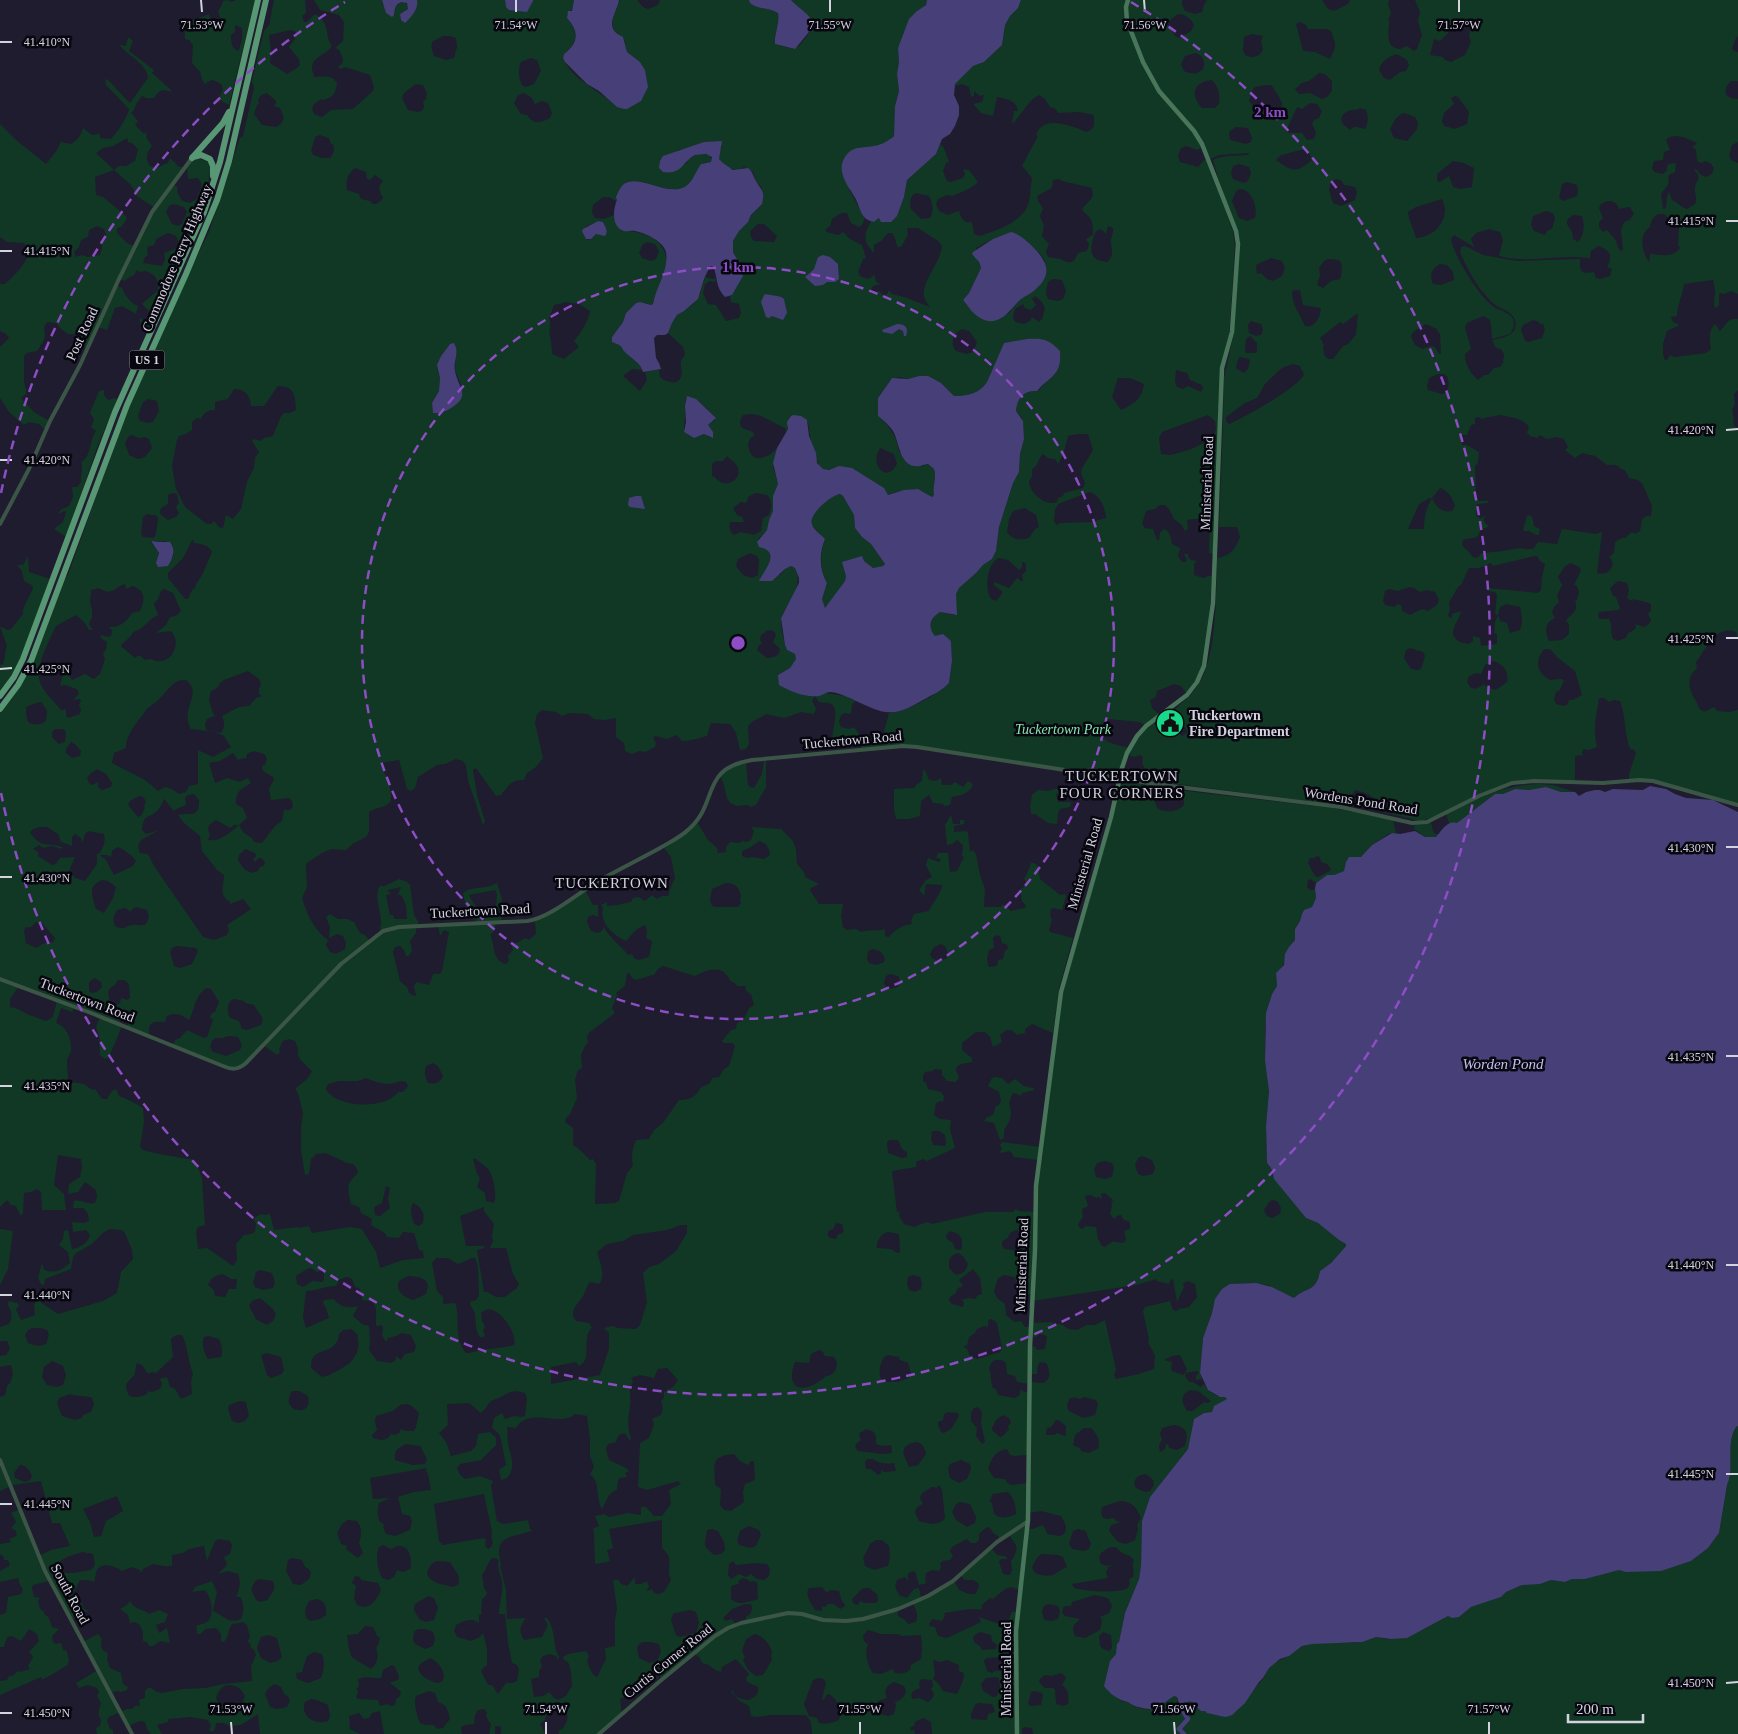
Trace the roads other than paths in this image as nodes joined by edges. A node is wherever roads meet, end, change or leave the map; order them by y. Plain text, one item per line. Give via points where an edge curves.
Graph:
1 (256, 0) edge
2 (266, 0) edge
3 (1128, 0) edge
4 (233, 103) junction
5 (192, 158) junction
6 (212, 185) junction
7 (0, 524) edge
8 (8, 687) junction
9 (14, 691) junction
10 (1, 695) edge
11 (6, 701) junction
12 (0, 709) edge
13 (1119, 778) junction
14 (1738, 805) edge
15 (0, 979) edge
16 (0, 1460) edge
17 (1028, 1522) junction
18 (132, 1734) edge
19 (599, 1734) edge
20 (1017, 1734) edge

1 - 4 highway, Commodore Perry Highway / US 1
2 - 9 highway, Commodore Perry Highway / US 1 via 229,161 212,215 127,405 33,656
3 - 13 main road, Ministerial Road via 1127,20 1143,62 1160,93 1202,144 1233,222 1238,244 1232,332 1222,368 1213,603 1206,657 1199,679 1189,693 1134,739
4 - 5 highway via 223,122
4 - 6 highway, Commodore Perry Highway / US 1
5 - 6 highway via 205,156 212,162
5 - 7 street, Post Road via 152,212
6 - 8 highway, Commodore Perry Highway / US 1 via 199,226 114,412 23,659
8 - 9 highway
8 - 10 highway, Commodore Perry Highway / US 1
9 - 11 highway, Commodore Perry Highway / US 1
10 - 11 highway via 9,694
11 - 12 highway, Commodore Perry Highway / US 1
13 - 14 street, Wordens Pond Road via 1341,808 1417,823 1430,820 1496,788 1527,782 1653,781
13 - 15 street, Tuckertown Road via 917,746 752,760 733,765 718,777 700,816 685,832 542,917 526,921 399,927 383,931 334,970 246,1063 236,1069
13 - 17 main road, Ministerial Road via 1098,864 1063,980 1044,1114 1035,1200
16 - 18 street, South Road via 46,1573
17 - 19 street, Curtis Corner Road via 997,1542 953,1581 898,1609 846,1621 788,1613 728,1628
17 - 20 main road, Ministerial Road via 1017,1620

